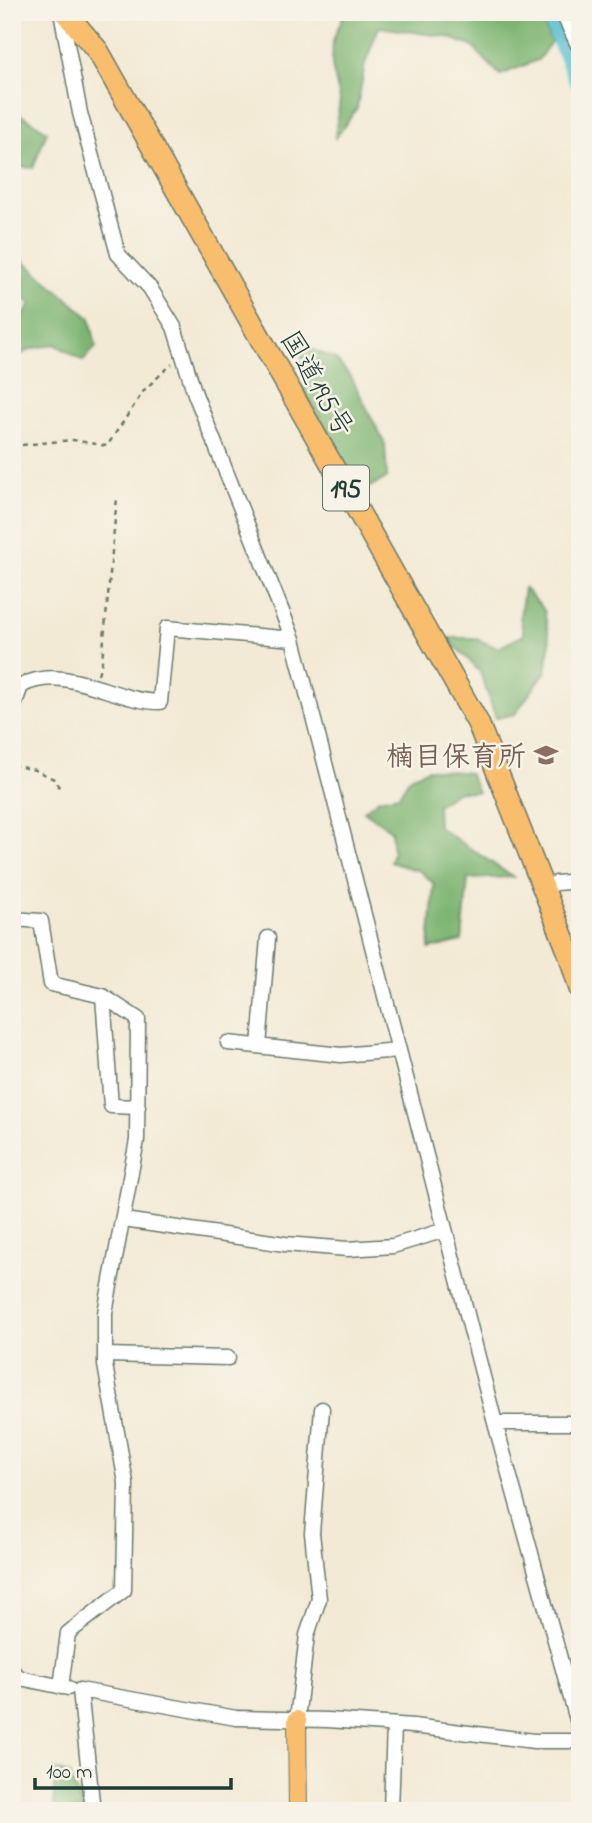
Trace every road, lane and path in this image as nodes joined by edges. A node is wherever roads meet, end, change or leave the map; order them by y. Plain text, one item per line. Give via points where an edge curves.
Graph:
1 (63, 12) edge
2 (562, 12) edge
3 (580, 49) edge
4 (182, 355) junction
5 (12, 446) edge
6 (117, 497) dead end
7 (293, 639) junction
8 (93, 687) junction
9 (15, 693) edge
10 (12, 711) edge
11 (12, 765) edge
12 (60, 790) dead end
13 (580, 881) edge
14 (544, 888) junction
15 (12, 919) edge
16 (268, 939) dead end
17 (580, 989) edge
18 (103, 996) junction
19 (228, 1043) dead end
20 (260, 1046) junction
21 (398, 1050) junction
22 (138, 1107) junction
23 (124, 1220) junction
24 (444, 1230) junction
25 (105, 1355) junction
26 (228, 1358) dead end
27 (322, 1409) dead end
28 (495, 1423) junction
29 (580, 1423) edge
30 (12, 1671) edge
31 (61, 1687) junction
32 (80, 1690) junction
33 (297, 1720) junction
34 (394, 1725) junction
35 (580, 1731) edge
36 (580, 1741) edge
37 (93, 1811) edge
38 (298, 1811) edge
39 (391, 1811) edge

1 - 4 street via 80,114 118,254 150,288 174,327
1 - 14 highway, 国道195号 / 195 via 98,51 478,723
2 - 3 street
4 - 5 path via 145,389 107,446 73,440
4 - 7 street
6 - 8 path via 103,661
7 - 8 street via 167,628 160,702 141,702
7 - 21 street
8 - 9 street via 45,676 21,685
9 - 10 street
11 - 12 path via 56,780
13 - 14 street
14 - 17 highway, 国道195号 / 195
15 - 18 street via 41,921 51,984
16 - 20 street
18 - 22 street via 138,1019
18 - 22 street via 110,1105
19 - 20 street
20 - 21 street via 341,1055
21 - 24 street
22 - 23 street
23 - 24 street via 348,1249 393,1246
23 - 25 street via 105,1313
24 - 28 street
25 - 26 street
25 - 31 street via 127,1483 124,1590 68,1633
27 - 33 street via 312,1533 319,1599 307,1634
28 - 29 street
28 - 35 street
30 - 31 street via 20,1678
31 - 32 street
32 - 33 street via 236,1718
32 - 37 street
33 - 34 street
33 - 38 main road
34 - 36 street via 534,1741
34 - 39 street

